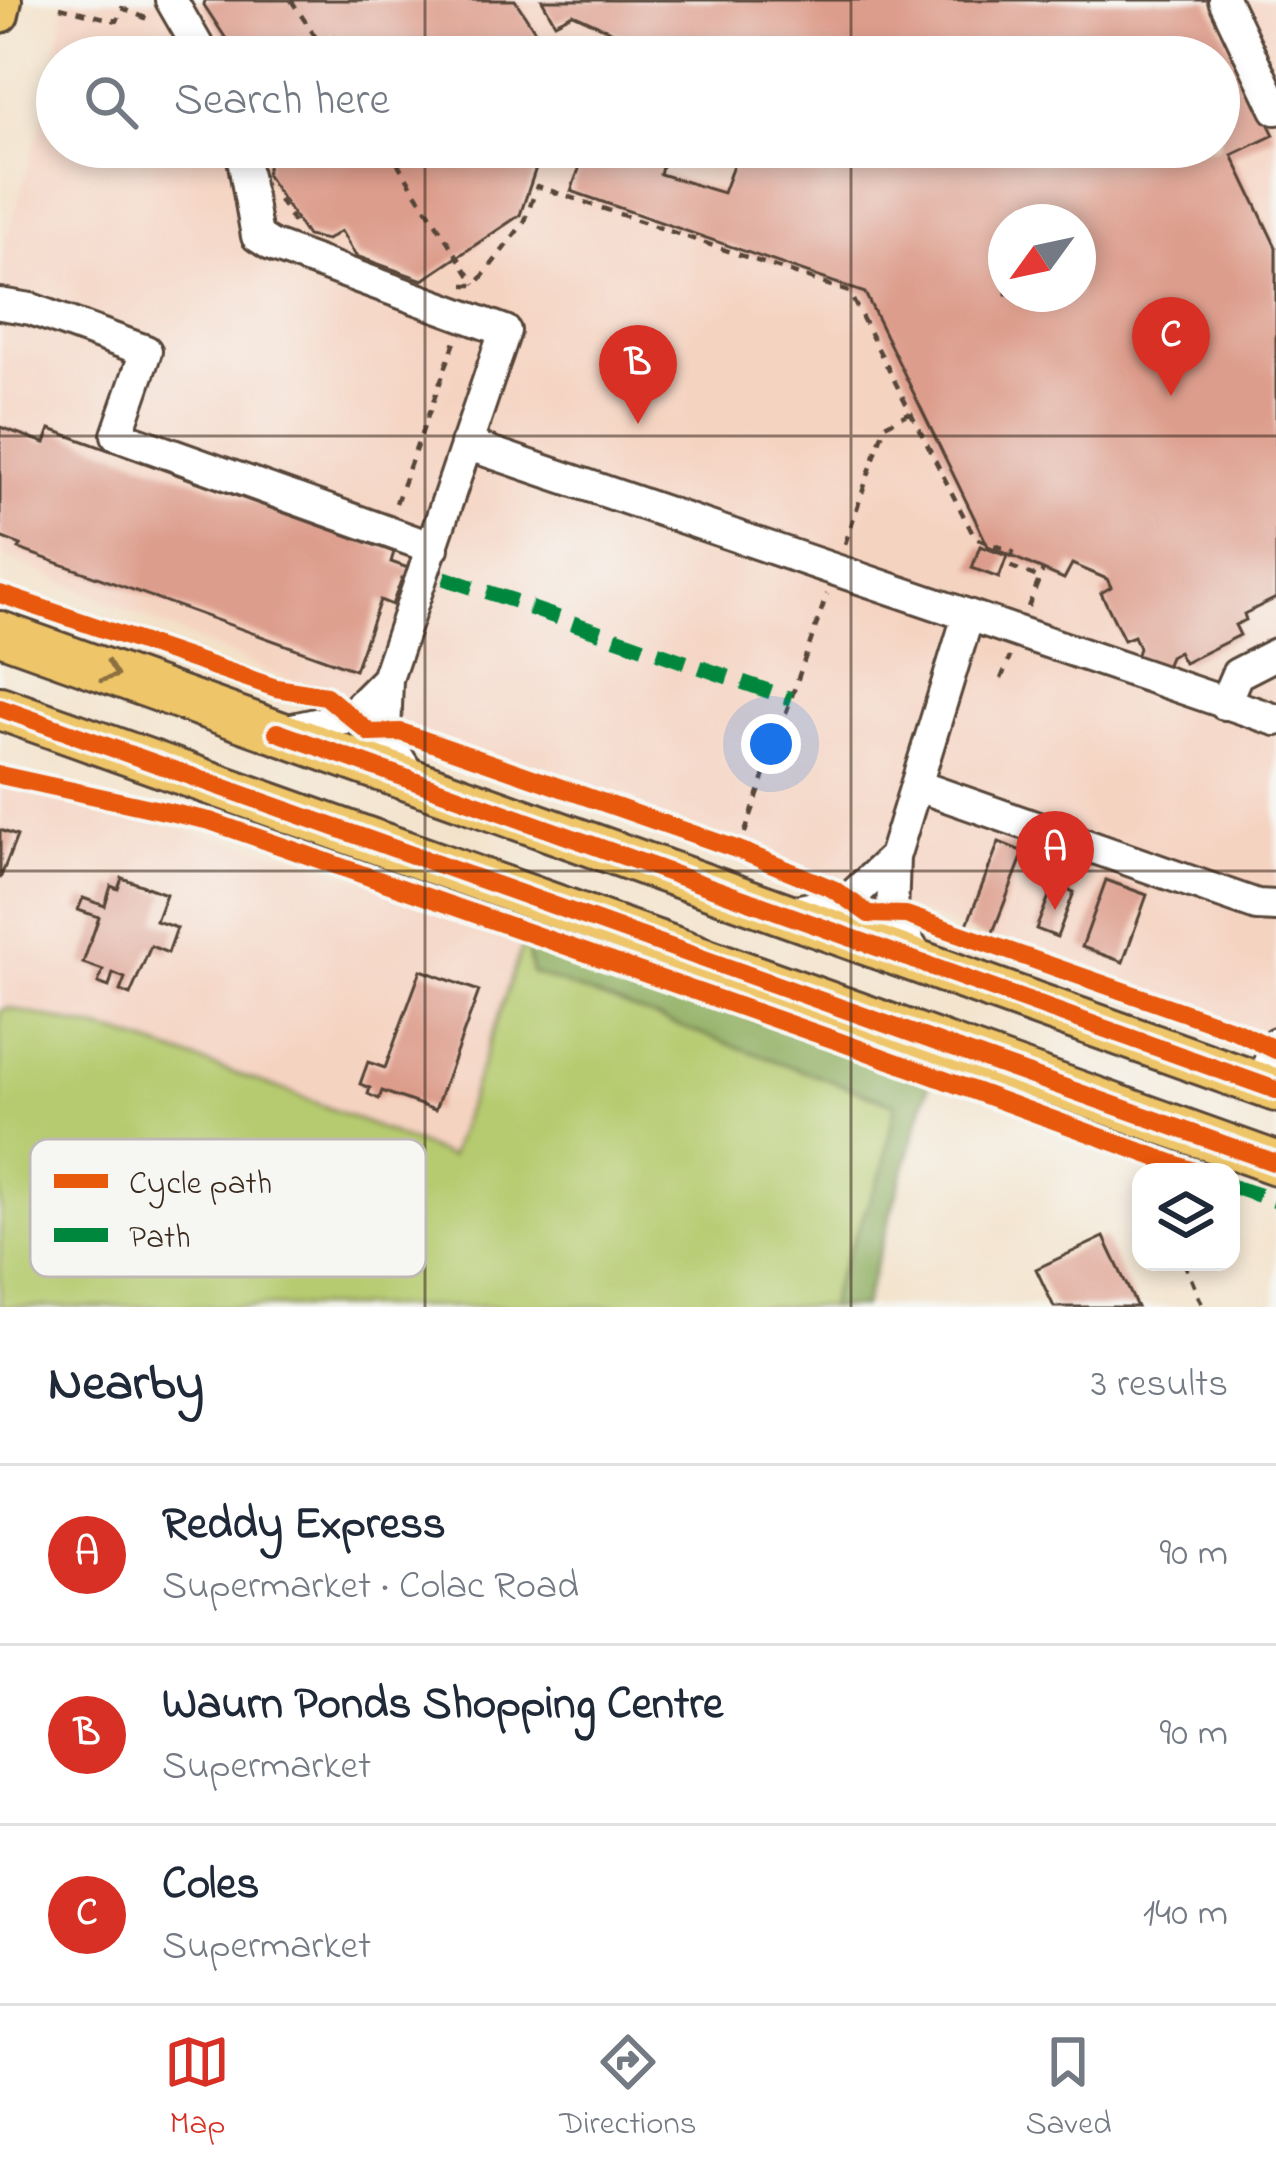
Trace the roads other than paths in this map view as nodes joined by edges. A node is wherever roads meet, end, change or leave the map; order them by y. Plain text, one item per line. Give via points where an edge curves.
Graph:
1 (1224, 0) edge
2 (170, 11) edge
3 (188, 36) edge
4 (1276, 109) edge
5 (245, 168) edge
6 (0, 287) edge
7 (0, 304) edge
8 (31, 309) junction
9 (466, 444) junction
10 (433, 548) junction
11 (968, 616) junction
12 (0, 633) edge
13 (1276, 654) edge
14 (387, 679) junction
15 (1225, 704) junction
16 (1, 709) edge
17 (1273, 722) edge
18 (277, 732) junction
19 (413, 781) junction
20 (918, 786) junction
21 (894, 857) junction
22 (1270, 912) edge
23 (780, 914) junction
24 (920, 962) junction
25 (1276, 1043) edge
26 (1271, 1096) edge
27 (1262, 1158) edge

1 - 4 lane
2 - 3 lane
5 - 9 lane via 256,236 506,331
6 - 8 lane
7 - 8 lane
8 - 10 lane via 146,351 117,436
9 - 10 lane
9 - 11 lane
10 - 14 lane
11 - 15 lane
11 - 20 lane
12 -> 18 highway
13 - 15 lane via 1237,674
14 - 18 lane via 349,717
14 - 19 lane via 385,737
15 - 17 lane
16 - 27 highway
18 - 19 highway
19 - 23 highway
20 - 21 lane
20 - 22 lane
21 - 23 lane via 848,900
21 - 24 lane via 892,915
23 - 24 highway
24 - 26 highway
25 - 26 lane
26 - 27 highway

